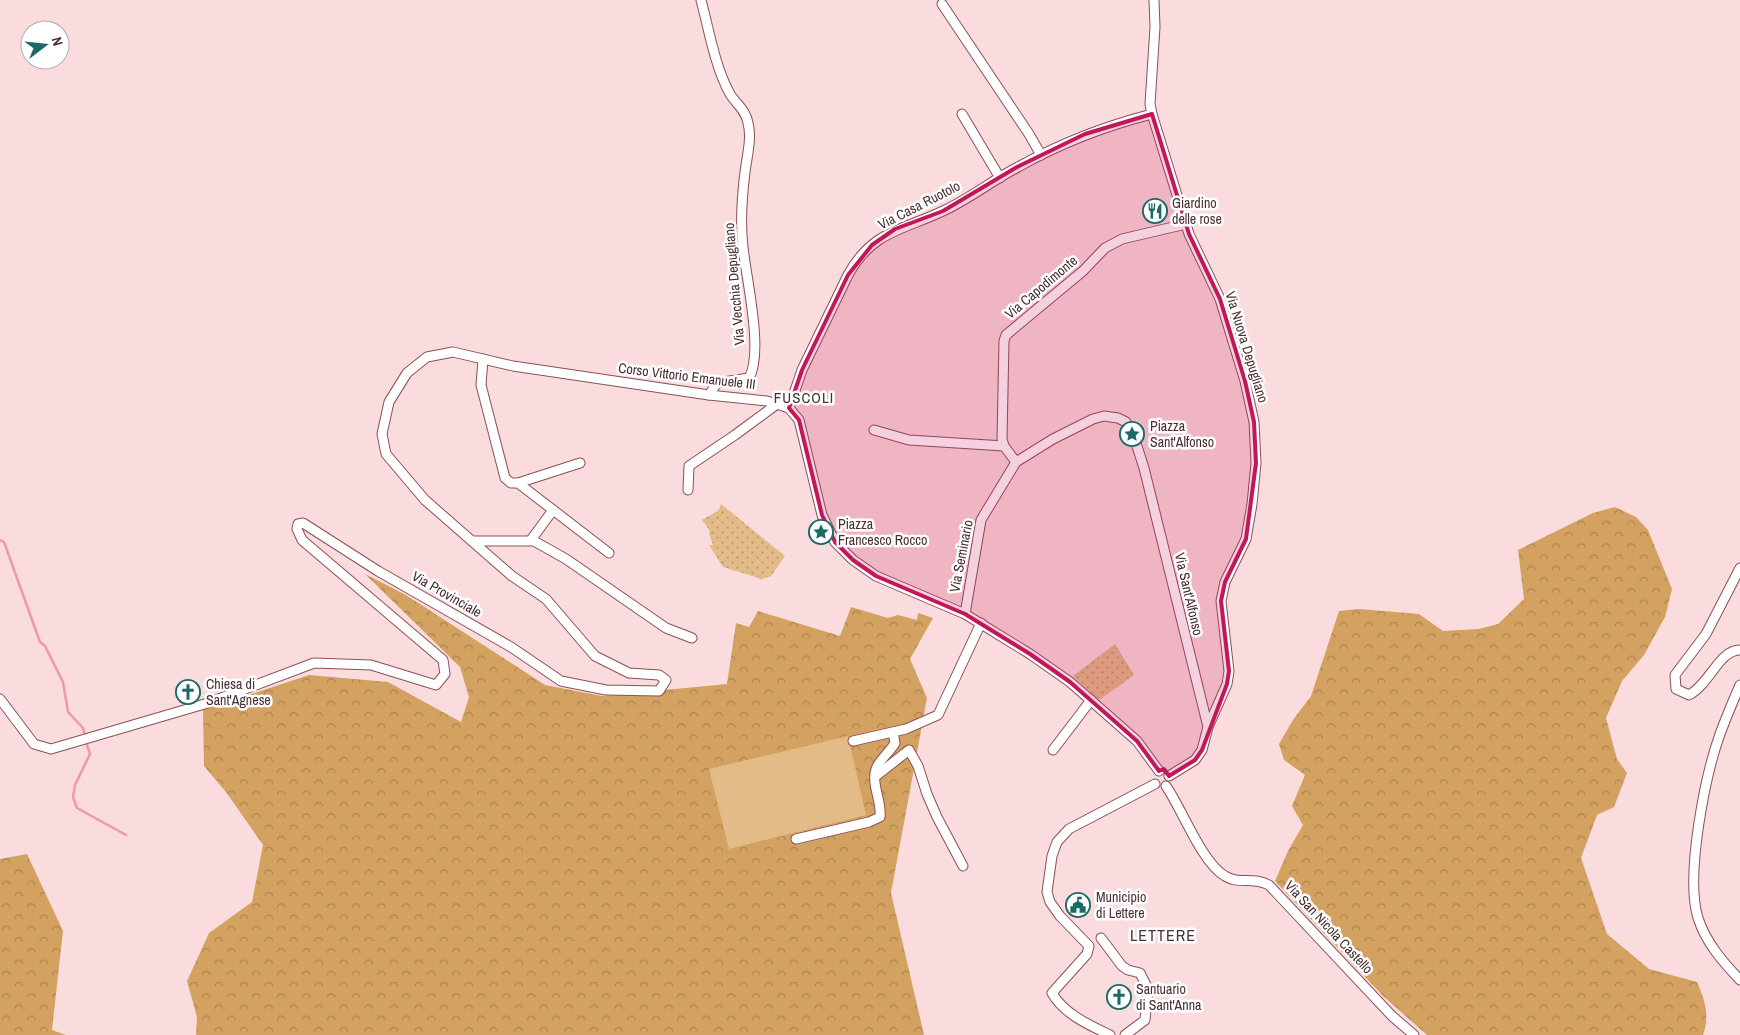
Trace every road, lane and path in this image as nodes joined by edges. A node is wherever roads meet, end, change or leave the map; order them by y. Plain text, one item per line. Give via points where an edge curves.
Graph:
1 (701, 0) edge
2 (1154, 0) edge
3 (942, 4) dead end
4 (962, 114) dead end
5 (1152, 114) junction
6 (1041, 155) junction
7 (1000, 178) junction
8 (1186, 224) junction
9 (427, 357) joint
10 (483, 359) junction
11 (710, 395) junction
12 (777, 404) junction
13 (789, 408) junction
14 (874, 430) dead end
15 (1004, 446) junction
16 (580, 462) dead end
17 (1016, 462) junction
18 (1144, 468) joint
19 (518, 483) junction
20 (688, 490) dead end
21 (553, 510) junction
22 (531, 540) junction
23 (472, 542) junction
24 (609, 553) dead end
25 (1740, 568) edge
26 (965, 614) junction
27 (982, 623) junction
28 (692, 638) dead end
29 (1740, 650) edge
30 (1740, 685) edge
31 (0, 699) edge
32 (1091, 700) junction
33 (1208, 727) junction
34 (893, 732) junction
35 (853, 741) dead end
36 (1053, 750) dead end
37 (1159, 771) junction
38 (876, 776) junction
39 (1169, 776) junction
40 (1155, 784) junction
41 (1166, 786) junction
42 (796, 839) dead end
43 (963, 866) dead end
44 (1101, 938) dead end
45 (1740, 980) edge
46 (1110, 1035) edge
47 (1125, 1035) edge
48 (1414, 1035) edge

1 - 11 street, Via Vecchia Depugliano via 722,72 730,94 743,109 749,136 742,198 742,245 753,317 754,366 749,378 717,383
2 - 5 street, Via Nuova Depugliano
3 - 6 street
4 - 7 street
5 - 6 street, Via Casa Ruotolo via 1086,134
5 - 8 street, Via Nuova Depugliano
6 - 7 street, Via Casa Ruotolo
7 - 13 street, Via Casa Ruotolo via 943,211 895,229 859,257 802,370
8 - 15 street, Via Capodimonte via 1122,239 1105,248 1083,271 1006,335
8 - 33 street, Via Nuova Depugliano via 1220,299 1246,381 1255,431 1256,464 1246,539 1225,582 1221,601 1229,671 1227,684
9 - 10 street, Corso Vittorio Emanuele III via 453,352
9 - 23 street, Via Provinciale via 407,373 389,402 382,434 386,454 424,500
10 - 11 street, Corso Vittorio Emanuele III
10 - 19 street via 481,385 504,478
11 - 12 street, Corso Vittorio Emanuele III
12 - 13 street, Corso Vittorio Emanuele III
12 - 20 street via 689,466
13 - 26 street via 799,420 822,515 835,542 852,560 876,576
14 - 15 street via 909,440
15 - 17 street
16 - 19 street
17 - 18 street, Via Seminario via 1053,439 1104,416 1126,422
17 - 26 street, Via Seminario via 981,520
18 - 33 street, Via Sant'Alfonso
19 - 21 street
21 - 22 street
21 - 24 street
22 - 23 street
22 - 28 street via 566,559 666,628
23 - 31 street, Via Provinciale via 512,576 546,599 595,656 629,673 659,676 666,680 659,691 606,690 562,681 303,523 296,529 302,540 443,660 445,674 436,685 371,665 314,662 208,702 58,748 34,744
25 - 29 street via 1706,634 1675,675 1676,689 1689,695 1700,689 1726,654
26 - 27 street
27 - 32 street via 1043,663
27 - 34 street via 938,716
30 - 45 street via 1711,766 1693,879 1698,917 1709,943
32 - 36 street
32 - 37 street via 1137,741
33 - 39 street, Via Nuova Depugliano via 1202,750 1195,760
34 - 35 street
34 - 38 street via 895,743 876,770
37 - 39 street
37 - 40 street via 1153,779
38 - 42 street via 874,782 881,811 876,820
38 - 43 street via 909,750 937,817
39 - 41 street
40 - 41 street
40 - 46 street via 1069,830 1057,842 1052,856 1047,892 1050,902 1090,946 1052,993 1085,1024
41 - 48 street, Via San Nicola Castello via 1209,861 1224,876 1235,880 1259,880 1269,885 1392,1016
44 - 47 street via 1128,970 1140,973 1148,989 1145,1020

